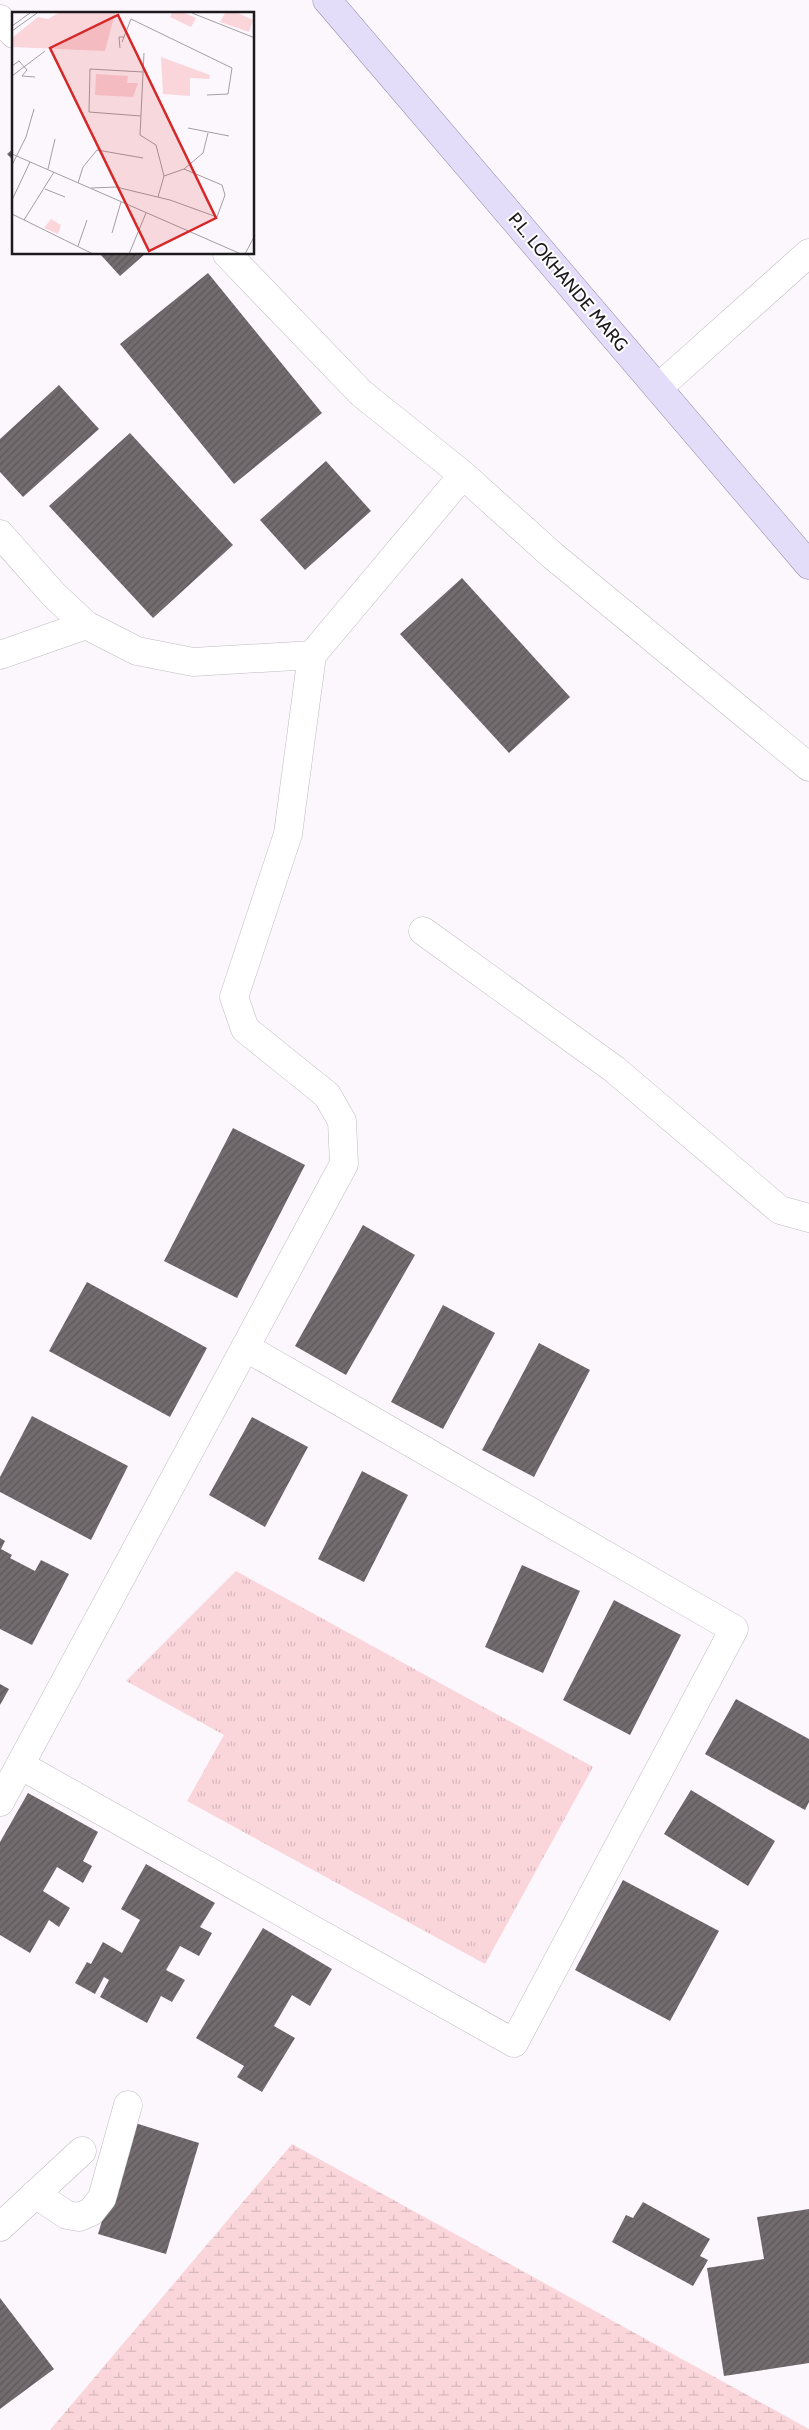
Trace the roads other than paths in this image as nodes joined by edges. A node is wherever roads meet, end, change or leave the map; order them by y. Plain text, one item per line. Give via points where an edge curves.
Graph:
1 (328, 0) edge
2 (0, 19) edge
3 (12, 32) edge
4 (809, 253) edge
5 (227, 255) edge
6 (658, 388) junction
7 (463, 476) junction
8 (0, 534) edge
9 (809, 565) edge
10 (86, 625) junction
11 (0, 655) edge
12 (312, 656) junction
13 (809, 767) edge
14 (423, 931) dead end
15 (809, 1218) edge
16 (245, 1347) junction
17 (20, 1765) junction
18 (0, 1802) edge
19 (128, 2104) dead end
20 (82, 2151) dead end
21 (34, 2194) junction
22 (0, 2227) edge

1 - 6 main road, P.L. LOKHANDE MARG
2 - 3 street
4 - 6 street
5 - 7 street via 361,393
6 - 9 main road, P.L. LOKHANDE MARG
7 - 12 street
7 - 13 street via 552,555
8 - 10 street via 54,595
10 - 11 street
10 - 12 street via 137,650 194,662
12 - 16 street via 288,834 234,996 245,1029 327,1095 342,1121 344,1164
14 - 15 street via 614,1070 780,1210
16 - 17 street
16 - 17 street via 734,1629 514,2043
17 - 18 street
19 - 21 street via 102,2198 91,2212 78,2217 67,2215
20 - 21 street
21 - 22 street

